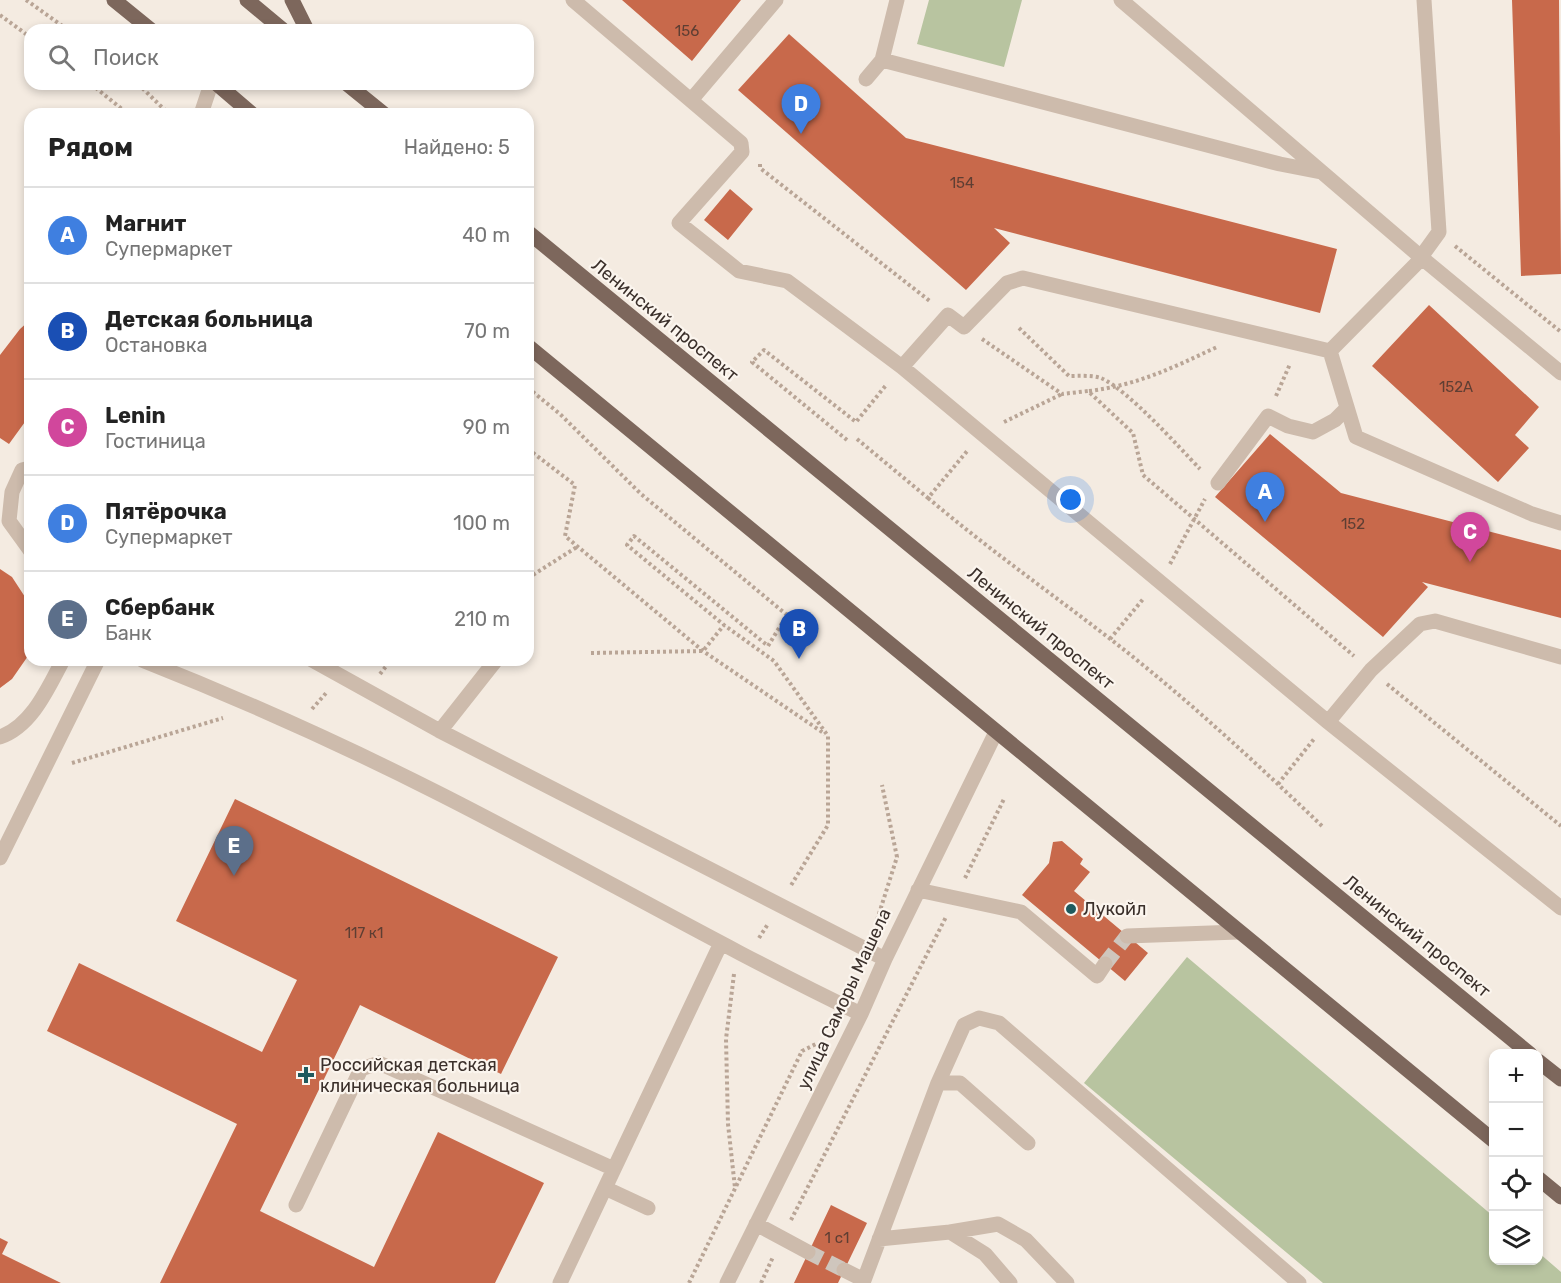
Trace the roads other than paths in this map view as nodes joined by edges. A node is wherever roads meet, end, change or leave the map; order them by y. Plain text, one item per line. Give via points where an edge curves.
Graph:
1 (114, 0) edge
2 (247, 0) edge
3 (292, 0) edge
4 (573, 0) edge
5 (776, 0) edge
6 (897, 0) edge
7 (1120, 0) edge
8 (1424, 0) edge
9 (144, 24) edge
10 (276, 24) edge
11 (304, 24) edge
12 (882, 60) junction
13 (866, 79) dead end
14 (209, 90) edge
15 (224, 90) edge
16 (354, 90) edge
17 (692, 99) junction
18 (203, 108) edge
19 (245, 108) edge
20 (377, 108) edge
21 (1322, 172) junction
22 (534, 237) edge
23 (1421, 258) junction
24 (534, 351) edge
25 (1330, 351) junction
26 (902, 367) junction
27 (1561, 373) edge
28 (1347, 408) junction
29 (24, 470) edge
30 (1218, 483) road end
31 (4, 520) edge
32 (1561, 523) edge
33 (24, 543) edge
34 (1561, 657) edge
35 (60, 666) edge
36 (95, 666) edge
37 (157, 666) edge
38 (322, 666) edge
39 (491, 666) edge
40 (1328, 723) junction
41 (440, 731) junction
42 (996, 732) junction
43 (0, 737) edge
44 (0, 858) edge
45 (918, 890) junction
46 (1561, 908) edge
47 (1238, 932) junction
48 (1127, 936) dead end
49 (721, 944) junction
50 (885, 959) junction
51 (1105, 964) dead end
52 (861, 1014) junction
53 (1525, 1049) edge
54 (1543, 1064) edge
55 (1561, 1079) edge
56 (938, 1083) junction
57 (1489, 1137) edge
58 (1028, 1143) dead end
59 (614, 1169) junction
60 (1543, 1181) edge
61 (605, 1188) junction
62 (1561, 1197) edge
63 (296, 1205) dead end
64 (648, 1208) dead end
65 (756, 1224) junction
66 (950, 1232) junction
67 (879, 1239) junction
68 (808, 1252) tunnel mouth
69 (844, 1270) tunnel mouth
70 (863, 1281) edge
71 (560, 1283) edge
72 (728, 1283) edge
73 (1010, 1283) edge
74 (1067, 1283) edge
75 (1299, 1283) edge

1 - 9 main road
2 - 10 main road
3 - 11 main road
4 - 17 street
5 - 17 street
6 - 12 street
7 - 21 street
8 - 23 street via 1439,232
12 - 13 street
12 - 21 street
14 - 18 street
15 - 19 main road
16 - 20 main road
17 - 26 street via 741,143 742,152 679,223 739,271 787,281
21 - 23 street
22 - 53 main road, Ленинский проспект
23 - 25 street
23 - 27 street
24 - 42 main road
25 - 26 street via 1023,278 1007,284 964,327 948,315
25 - 28 street
26 - 40 street
28 - 30 street via 1313,432 1268,416
28 - 32 street via 1356,437
29 - 31 street
31 - 33 street
34 - 40 street via 1436,621 1420,624 1371,670
35 - 43 street via 39,705
36 - 44 street
37 - 49 street via 261,707 436,792
38 - 41 street
39 - 41 street
40 - 46 street
41 - 50 street
42 - 45 street, улица Саморы Машела
42 - 47 main road
45 - 50 street, улица Саморы Машела
45 - 51 street via 1021,912 1097,976
47 - 48 street
47 - 57 main road
49 - 52 street
49 - 59 street
50 - 52 street, улица Саморы Машела
52 - 65 street, улица Саморы Машела
54 - 55 main road
56 - 58 street via 960,1083
56 - 67 street
56 - 75 street via 964,1025 979,1018 999,1023
59 - 61 street
59 - 63 street via 379,1063 362,1069
60 - 62 main road
61 - 64 street
61 - 71 street
65 - 68 street
65 - 72 street, улица Саморы Машела
66 - 67 street
66 - 73 street via 985,1254
66 - 74 street via 998,1224 1026,1240
67 - 70 street
69 - 70 street

